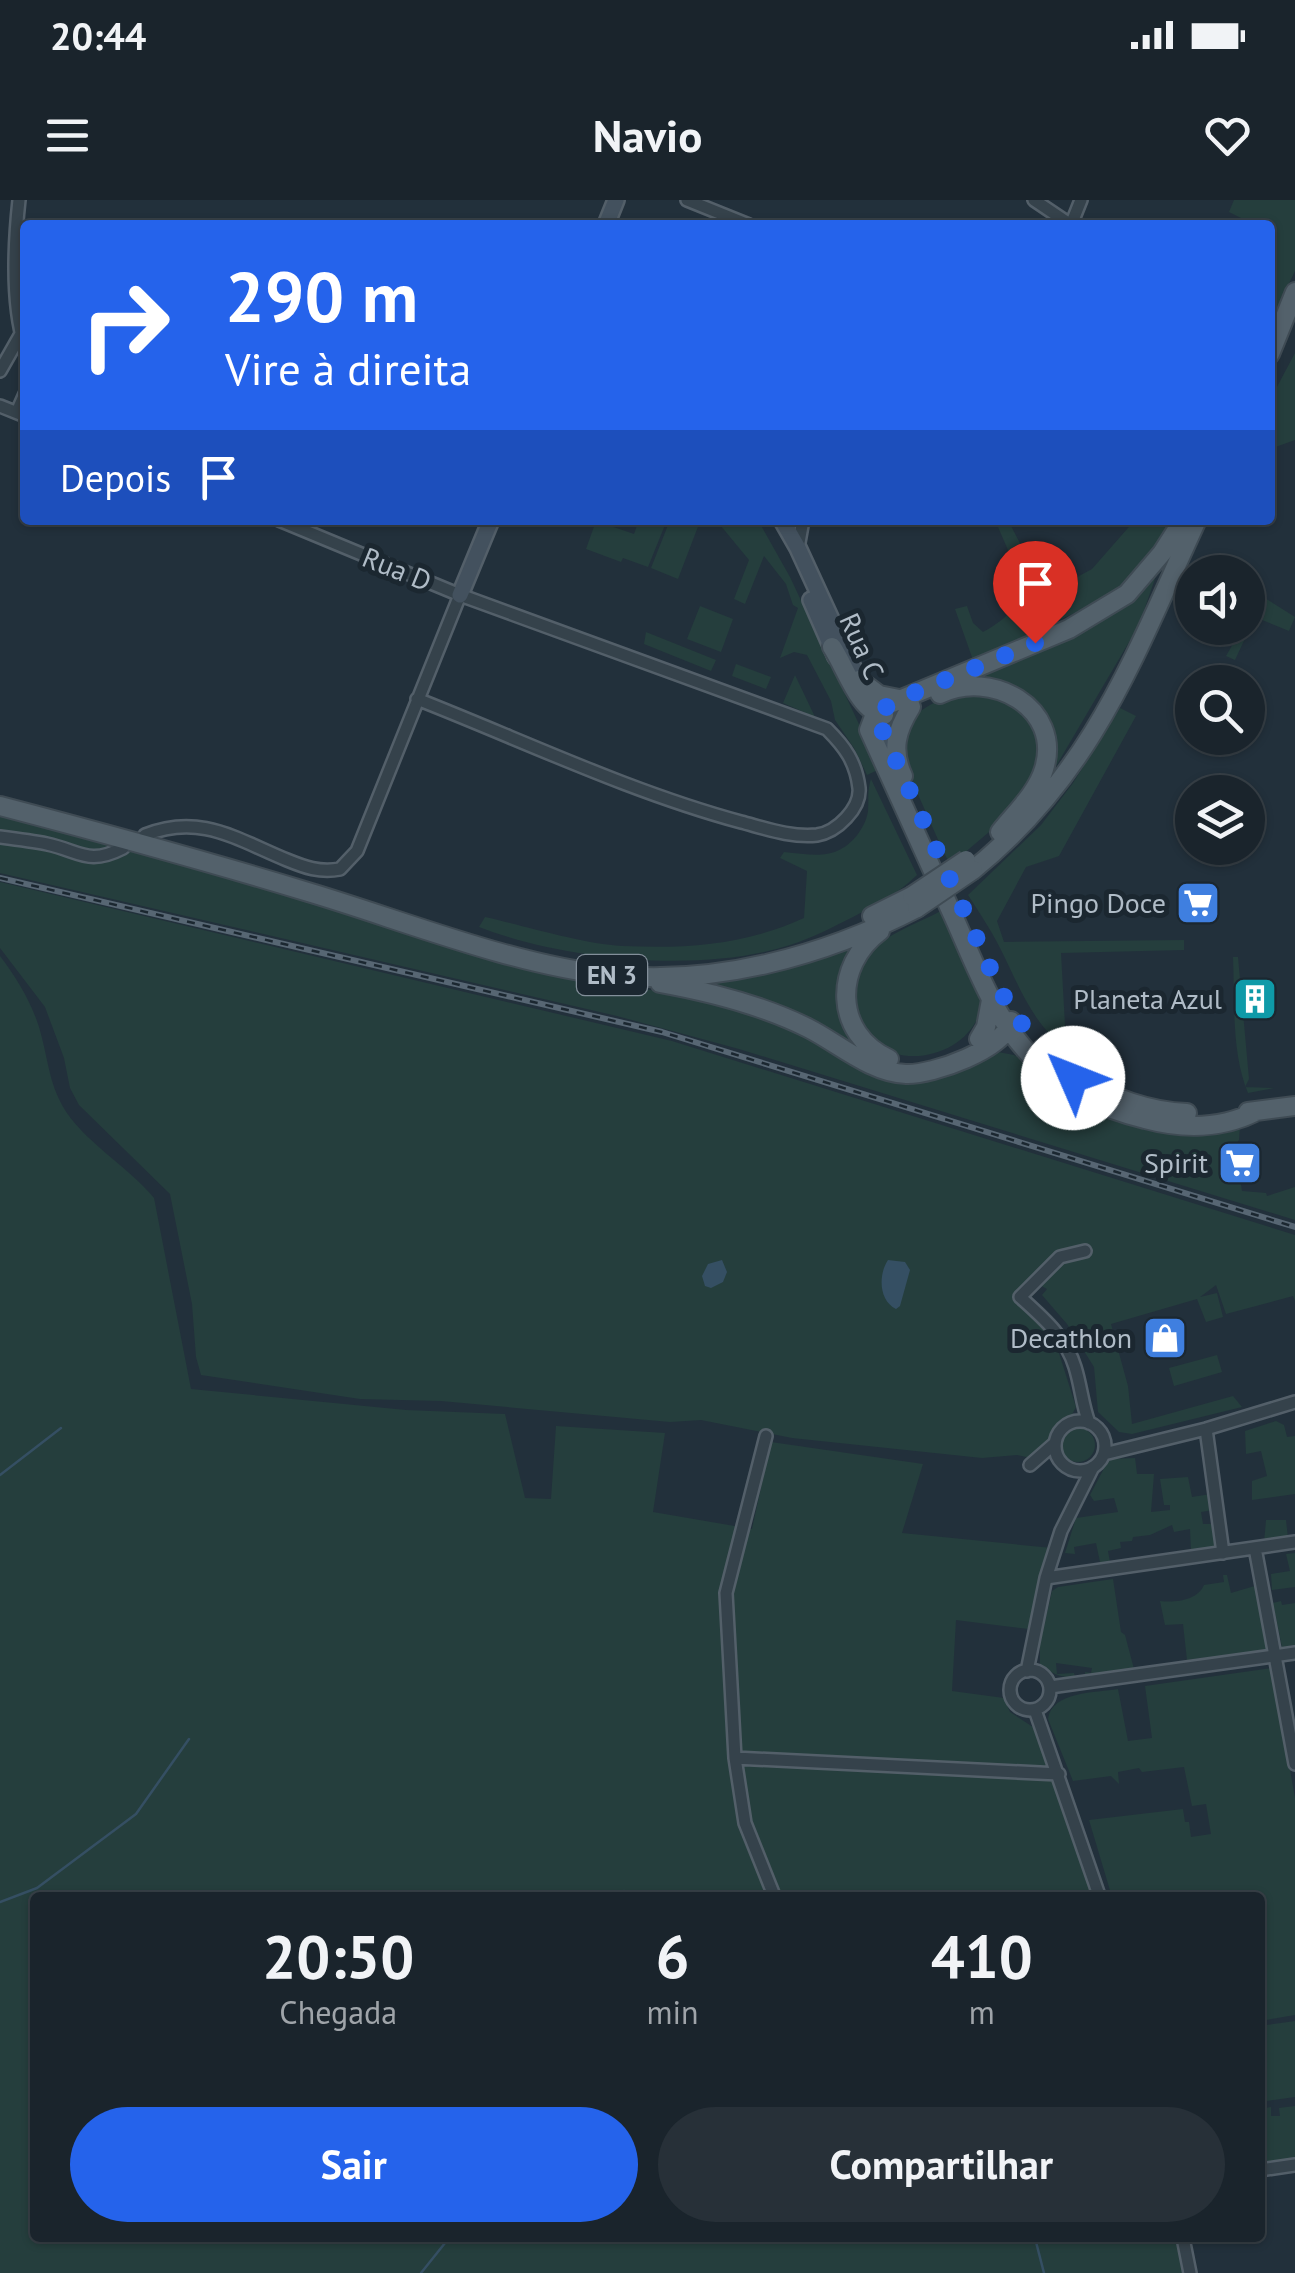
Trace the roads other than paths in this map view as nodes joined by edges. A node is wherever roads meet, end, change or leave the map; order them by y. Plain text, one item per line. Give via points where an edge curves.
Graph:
1 (19, 200) edge
2 (688, 200) edge
3 (1034, 200) edge
4 (737, 220) edge
5 (1064, 220) edge
6 (1295, 291) edge
7 (1275, 330) edge
8 (20, 334) joint
9 (1275, 341) edge
10 (0, 371) edge
11 (291, 525) edge
12 (489, 525) edge
13 (774, 525) edge
14 (785, 525) edge
15 (803, 525) edge
16 (1181, 525) edge
17 (1182, 525) edge
18 (1195, 525) edge
19 (798, 548) junction
20 (460, 595) junction
21 (832, 648) joint
22 (859, 680) junction
23 (418, 699) junction
24 (905, 703) junction
25 (872, 722) junction
26 (895, 758) junction
27 (0, 806) edge
28 (1000, 832) junction
29 (145, 836) dead end
30 (0, 837) edge
31 (123, 848) dead end
32 (970, 865) junction
33 (306, 891) junction
34 (914, 902) junction
35 (899, 916) junction
36 (610, 975) junction
37 (991, 1000) junction
38 (1012, 1020) junction
39 (985, 1042) junction
40 (1031, 1056) junction
41 (1292, 1104) edge
42 (1256, 1111) junction
43 (1085, 1251) dead end
44 (1295, 1402) edge
45 (1081, 1403) junction
46 (1089, 1422) junction
47 (1067, 1424) junction
48 (1206, 1429) junction
49 (1101, 1433) junction
50 (766, 1436) dead end
51 (1054, 1444) junction
52 (1124, 1448) junction
53 (1104, 1454) junction
54 (1061, 1463) junction
55 (1093, 1468) junction
56 (1078, 1471) junction
57 (1085, 1486) junction
58 (1295, 1542) edge
59 (1255, 1548) junction
60 (1224, 1552) junction
61 (1046, 1578) junction
62 (1295, 1652) edge
63 (1276, 1655) junction
64 (1026, 1671) junction
65 (1050, 1687) junction
66 (1035, 1710) junction
67 (735, 1758) junction
68 (1295, 1764) edge
69 (1059, 1774) junction
70 (773, 1892) edge
71 (1098, 1892) edge
72 (1295, 2165) edge
73 (1265, 2169) edge
74 (1184, 2242) edge
75 (1190, 2273) edge

1 - 8 street
2 - 4 street
3 - 5 street
6 - 7 main road
6 - 9 main road
8 - 10 street
11 - 20 street, Rua D
12 - 20 street
13 - 21 street, Rua C
14 - 19 street, Rua C
15 - 19 street
16 - 24 main road via 1128,594
17 - 28 main road, EN 3 via 1108,697 1066,764
18 - 32 main road, EN 3 via 1114,701 1073,766 1010,840
19 - 22 street, Rua C
20 - 23 street
20 - 23 street, Rua D via 827,729 848,751 860,797 846,820 818,835 775,831 692,809
21 - 25 main road
22 - 24 main road
22 - 25 street, Rua C
23 - 29 street via 357,851 340,870 310,869 192,824
24 - 25 main road
24 - 26 main road
24 - 28 main road via 980,685 1004,689 1042,725 1044,771
25 - 26 street, Rua C
25 - 37 main road, Rua C
26 - 38 main road, Rua C
27 - 33 main road, EN 3
28 - 32 main road, EN 3
30 - 31 street via 50,844 84,858
32 - 34 main road, EN 3, bridge
33 - 34 main road, EN 3 via 615,966 695,967 777,955
33 - 36 main road, EN 3 via 530,960
34 - 35 main road, EN 3
35 - 36 main road, EN 3 via 780,962 696,975
35 - 39 main road via 866,942 849,973 844,994 850,1025 873,1052 903,1064
36 - 39 main road via 751,1005 904,1074 939,1070
37 - 38 main road, Rua C
37 - 39 main road
38 - 39 main road
38 - 40 main road, Rua C
38 - 42 main road, Rua C via 1042,1056 1116,1098 1167,1112
39 - 40 main road
40 - 42 main road, Rua C via 1068,1088 1113,1112 1210,1125
41 - 42 main road, Rua C
43 - 45 street via 1060,1257 1020,1297 1054,1328 1075,1365
44 - 48 street
45 - 46 street
45 - 47 street
46 - 47 street
46 - 49 street
47 - 51 street
48 - 52 street
48 - 60 street
49 - 52 street
49 - 53 street
50 - 67 street via 726,1593
51 - 54 street
51 - 54 street via 1030,1465
52 - 53 street
53 - 55 street
54 - 56 street
55 - 56 street
55 - 57 street
56 - 57 street
57 - 61 street
58 - 59 street
59 - 60 street
59 - 63 street
60 - 61 street
61 - 64 street
62 - 63 street
63 - 65 street
63 - 68 street
64 - 65 street via 1044,1676
64 - 66 street via 1012,1682 1010,1695 1022,1709
65 - 66 street via 1045,1704
66 - 69 street
67 - 69 street
67 - 70 street via 745,1823
69 - 71 street
72 - 73 street
74 - 75 street

